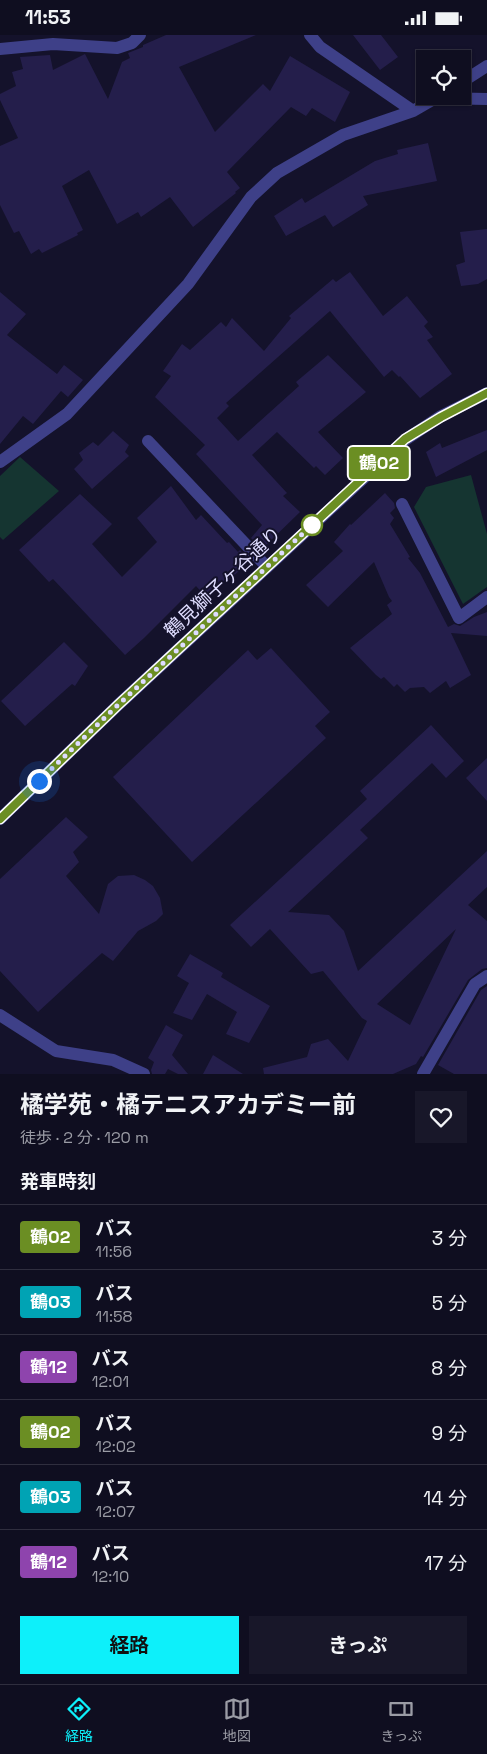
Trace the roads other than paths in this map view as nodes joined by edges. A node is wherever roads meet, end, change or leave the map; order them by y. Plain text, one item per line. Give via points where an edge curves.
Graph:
1 (140, 35) edge
2 (310, 35) edge
3 (0, 49) edge
4 (487, 66) edge
5 (471, 76) edge
6 (471, 98) edge
7 (487, 99) edge
8 (423, 105) edge
9 (413, 111) junction
10 (487, 393) edge
11 (148, 441) dead end
12 (0, 462) edge
13 (402, 505) dead end
14 (266, 567) junction
15 (487, 597) edge
16 (0, 819) edge
17 (487, 976) edge
18 (0, 1015) edge
19 (144, 1074) edge
20 (423, 1074) edge

1 - 3 street via 132,43 117,48 53,44
2 - 9 street via 320,47
4 - 5 street
6 - 7 street
8 - 9 street
9 - 12 street via 343,135 277,173 252,197 188,284 67,414
10 - 14 street, 鶴見獅子ヶ谷通り via 405,439
11 - 14 street
13 - 15 street via 459,617
14 - 16 street, 鶴見獅子ヶ谷通り
17 - 20 street via 475,985
18 - 19 street via 56,1051 113,1060

